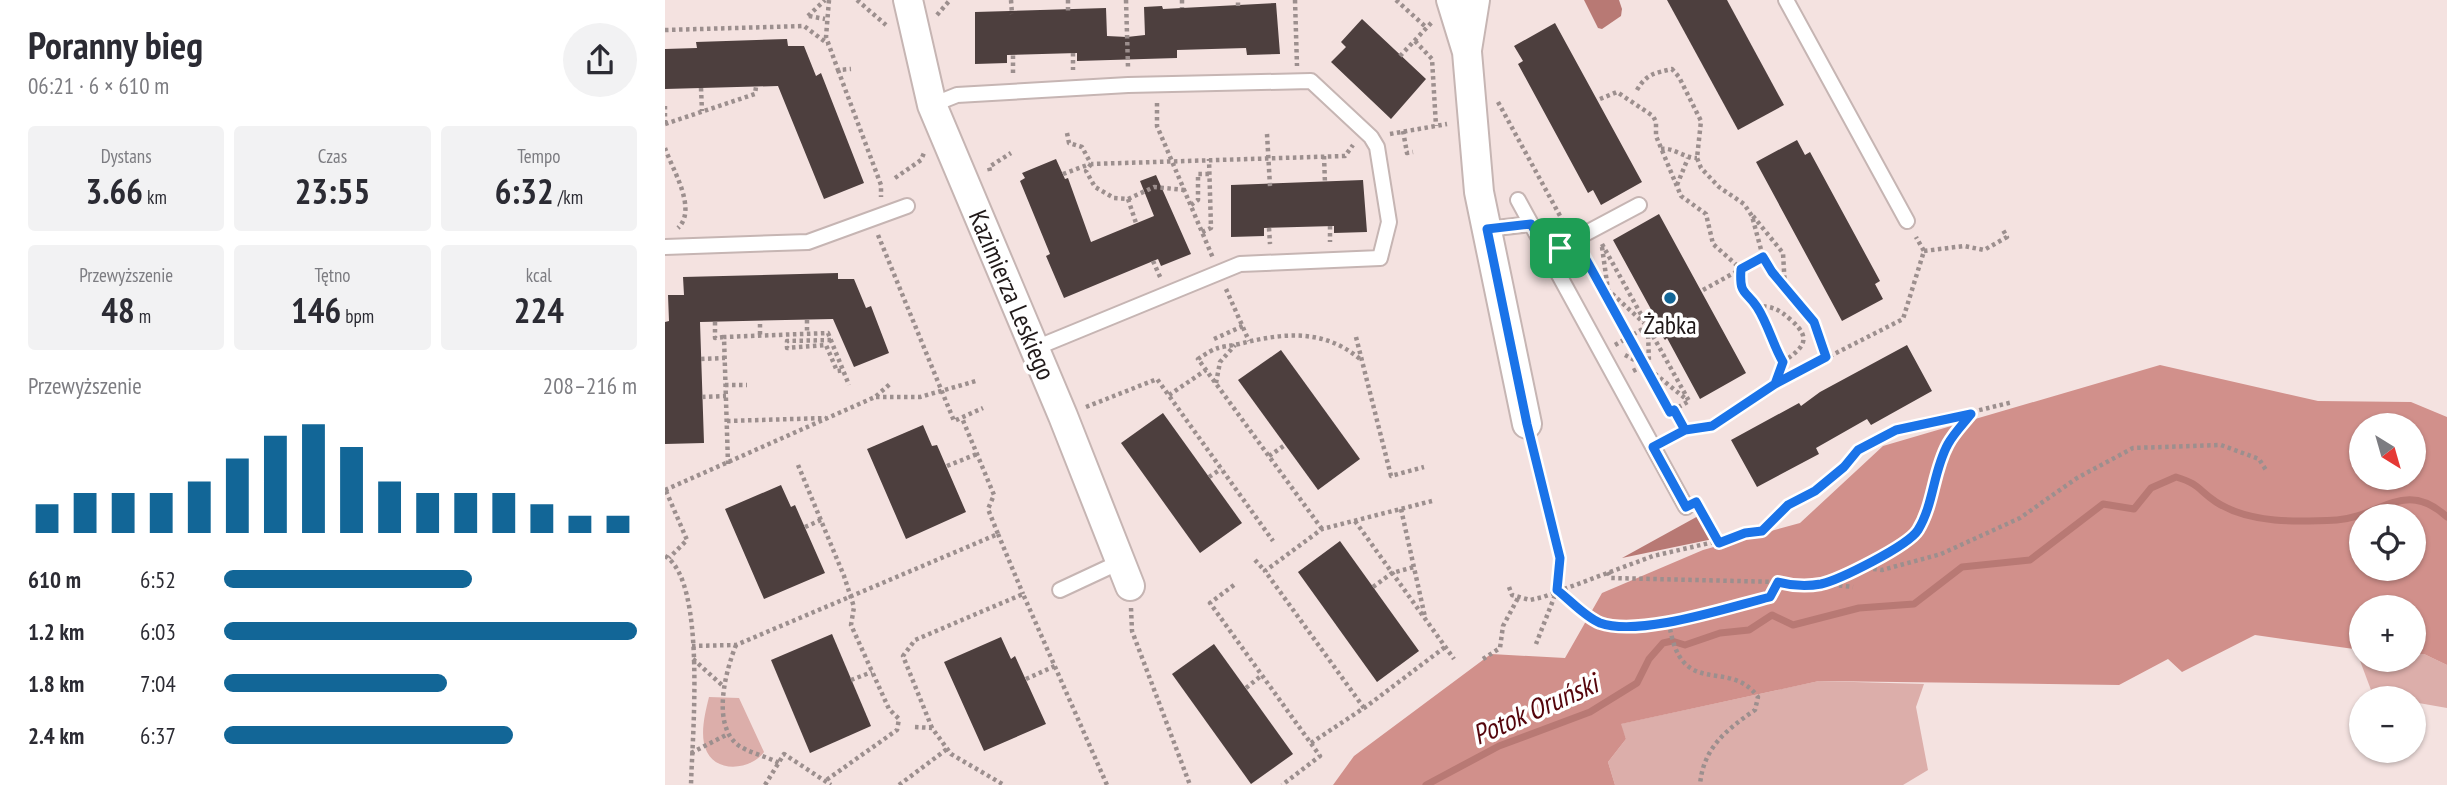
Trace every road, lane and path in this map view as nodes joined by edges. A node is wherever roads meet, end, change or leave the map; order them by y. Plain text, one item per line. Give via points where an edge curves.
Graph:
1 (827, 0) edge
2 (908, 0) edge
3 (1011, 0) edge
4 (1068, 0) edge
5 (1126, 0) edge
6 (1182, 0) edge
7 (1295, 0) edge
8 (1396, 0) edge
9 (1475, 0) edge
10 (1786, 0) edge
11 (1182, 8) dead end
12 (1444, 8) edge
13 (1068, 12) dead end
14 (1012, 13) dead end
15 (825, 19) junction
16 (1427, 28) junction
17 (665, 30) edge
18 (1415, 41) junction
19 (828, 44) junction
20 (1467, 52) junction
21 (1013, 55) dead end
22 (1400, 57) dead end
23 (1013, 65) dead end
24 (851, 69) dead end
25 (1297, 81) junction
26 (1128, 85) junction
27 (1156, 85) junction
28 (756, 87) dead end
29 (701, 88) dead end
30 (1637, 90) dead end
31 (1600, 99) dead end
32 (1494, 100) dead end
33 (933, 105) junction
34 (665, 106) edge
35 (702, 111) junction
36 (665, 124) edge
37 (1403, 131) junction
38 (1067, 133) dead end
39 (1267, 134) dead end
40 (1371, 137) junction
41 (665, 148) edge
42 (1661, 149) junction
43 (926, 150) dead end
44 (1413, 152) dead end
45 (1011, 153) dead end
46 (1324, 156) junction
47 (1269, 158) junction
48 (1688, 158) junction
49 (1697, 158) junction
50 (1209, 159) junction
51 (1173, 160) junction
52 (668, 164) edge
53 (1091, 164) junction
54 (1063, 174) dead end
55 (1209, 174) junction
56 (895, 178) dead end
57 (994, 179) dead end
58 (1325, 184) dead end
59 (1677, 185) junction
60 (1270, 186) dead end
61 (1185, 190) junction
62 (1128, 199) junction
63 (1518, 200) dead end
64 (1191, 205) junction
65 (1639, 205) dead end
66 (907, 206) dead end
67 (1752, 216) junction
68 (1907, 221) dead end
69 (1136, 223) dead end
70 (1531, 224) junction
71 (1487, 229) junction
72 (2003, 230) dead end
73 (673, 232) dead end
74 (1601, 243) junction
75 (665, 247) edge
76 (1554, 251) junction
77 (1583, 254) junction
78 (1763, 257) junction
79 (1741, 269) junction
80 (1785, 288) junction
81 (1703, 290) dead end
82 (1606, 291) junction
83 (1756, 306) junction
84 (807, 320) dead end
85 (715, 322) dead end
86 (760, 324) dead end
87 (1243, 326) dead end
88 (1648, 326) junction
89 (807, 334) junction
90 (760, 336) junction
91 (724, 337) junction
92 (1356, 337) dead end
93 (1629, 337) junction
94 (1214, 339) dead end
95 (831, 340) junction
96 (1235, 345) junction
97 (1033, 349) junction
98 (1826, 357) junction
99 (725, 358) junction
100 (701, 359) dead end
101 (1360, 359) junction
102 (1783, 362) junction
103 (1644, 365) junction
104 (1206, 369) junction
105 (843, 370) junction
106 (976, 381) dead end
107 (890, 384) dead end
108 (1216, 384) junction
109 (1775, 384) junction
110 (725, 385) junction
111 (747, 385) dead end
112 (849, 385) dead end
113 (1169, 395) junction
114 (726, 396) junction
115 (702, 397) dead end
116 (875, 397) junction
117 (942, 397) dead end
118 (1689, 401) junction
119 (2013, 402) dead end
120 (983, 408) dead end
121 (1674, 410) junction
122 (1971, 414) junction
123 (1063, 416) junction
124 (830, 418) junction
125 (962, 418) junction
126 (727, 421) junction
127 (1527, 424) joint
128 (1685, 430) junction
129 (1285, 444) dead end
130 (1653, 447) junction
131 (977, 454) junction
132 (1269, 456) junction
133 (728, 464) junction
134 (798, 465) dead end
135 (947, 467) dead end
136 (1424, 467) dead end
137 (1221, 469) junction
138 (2266, 470) dead end
139 (1209, 477) dead end
140 (665, 490) edge
141 (1433, 501) dead end
142 (1686, 507) joint
143 (1401, 509) junction
144 (821, 520) junction
145 (1355, 521) junction
146 (805, 527) dead end
147 (1322, 529) junction
148 (998, 534) junction
149 (1273, 541) dead end
150 (1719, 543) junction
151 (667, 557) edge
152 (1255, 560) dead end
153 (1414, 567) junction
154 (1865, 568) junction
155 (1265, 570) junction
156 (1608, 572) junction
157 (1391, 573) junction
158 (1125, 574) junction
159 (1778, 582) junction
160 (1824, 583) junction
161 (1234, 585) dead end
162 (1373, 587) dead end
163 (1509, 587) dead end
164 (1853, 587) dead end
165 (1060, 590) dead end
166 (1557, 590) junction
167 (1023, 594) junction
168 (850, 595) junction
169 (1518, 598) junction
170 (1426, 621) junction
171 (1669, 622) junction
172 (1536, 643) dead end
173 (736, 645) junction
174 (692, 646) junction
175 (1445, 647) junction
176 (692, 659) junction
177 (1454, 659) dead end
178 (1483, 659) dead end
179 (1055, 666) junction
180 (872, 671) junction
181 (1262, 675) junction
182 (1025, 679) dead end
183 (851, 680) dead end
184 (723, 686) junction
185 (1246, 688) dead end
186 (1364, 708) junction
187 (915, 727) dead end
188 (932, 728) junction
189 (728, 734) junction
190 (1311, 743) junction
191 (947, 749) junction
192 (691, 753) junction
193 (779, 763) junction
194 (825, 781) junction
195 (691, 785) edge
196 (765, 785) edge
197 (831, 785) edge
198 (899, 785) edge
199 (1004, 785) edge
200 (1107, 785) edge
201 (1190, 785) edge
202 (1282, 785) edge
203 (1700, 785) edge

1 - 15 path
1 - 15 path via 808,16
2 - 33 street, Kazimierza Leskiego
3 - 14 path
4 - 13 path
5 - 26 path
6 - 11 path
7 - 25 path
8 - 16 path
9 - 20 street
10 - 68 lane
12 - 16 path
12 - 20 street
15 - 19 path
16 - 18 path
17 - 19 path via 804,26
18 - 22 path
18 - 37 path via 1432,59 1438,125
19 - 24 path via 838,70
20 - 71 street via 1479,192
21 - 23 path
25 - 27 lane
25 - 40 lane via 1317,84
26 - 27 lane
26 - 33 lane via 957,95
27 - 51 path via 1157,126
28 - 35 path via 755,93
29 - 35 path
30 - 49 path via 1652,73 1672,69 1679,76 1701,121
31 - 42 path via 1616,92 1626,95 1653,116
32 - 76 path via 1567,224 1551,233
33 - 97 street, Kazimierza Leskiego
34 - 36 path
35 - 36 path
37 - 40 path
37 - 44 path via 1408,153
38 - 53 path via 1069,143 1082,147
39 - 47 path
40 - 46 path via 1358,140 1345,156
40 - 97 lane via 1380,157 1388,222 1380,258 1240,264
41 - 52 path
42 - 48 path
42 - 59 path
43 - 56 path via 921,160
45 - 57 path via 989,167
46 - 47 path
46 - 58 path
47 - 50 path
47 - 60 path
48 - 49 path
48 - 59 path
49 - 67 path via 1719,187 1744,204
50 - 51 path
50 - 55 path
51 - 53 path
51 - 61 path
52 - 73 path via 686,206 685,218
53 - 54 path
53 - 62 path via 1086,171 1095,187 1114,198
55 - 64 path via 1198,174 1199,200
55 - 64 path via 1211,228 1202,230
59 - 79 path via 1681,196 1706,214 1713,244
61 - 62 path via 1154,187
61 - 64 path
62 - 69 path
63 - 70 lane
65 - 76 lane
66 - 75 lane via 808,242
67 - 78 path
67 - 80 path via 1783,253
70 - 71 lane
70 - 76 lane
71 - 127 street
72 - 98 path via 2007,237 1984,250 1964,246 1924,251 1903,318
74 - 77 path
74 - 82 path
74 - 88 path
76 - 77 path via 1568,262
76 - 130 lane
77 - 82 path
78 - 79 path
78 - 80 path
79 - 81 path
79 - 83 path via 1745,297
80 - 98 path via 1814,322
82 - 88 path
82 - 93 path
83 - 102 path
83 - 102 path via 1779,309 1803,331 1805,340 1798,351
84 - 89 path
85 - 91 path via 715,338
86 - 90 path
87 - 94 path
88 - 93 path
88 - 103 path via 1649,363
88 - 118 path
89 - 90 path
89 - 95 path via 828,333
90 - 91 path
91 - 99 path
92 - 101 path
93 - 103 path
93 - 103 path via 1611,347
95 - 105 path
95 - 105 path via 787,341 787,348 826,345 837,371
96 - 101 path via 1272,335 1317,337
96 - 104 path via 1217,346 1198,359
96 - 108 path via 1220,362
97 - 123 street, Kazimierza Leskiego
98 - 109 path
99 - 100 path
99 - 110 path
101 - 136 path via 1391,475
102 - 109 path
103 - 118 path
103 - 121 path via 1670,412
104 - 108 path
104 - 113 path
105 - 112 path
106 - 116 path via 920,397
107 - 116 path
108 - 132 path
109 - 128 path via 1712,426
110 - 111 path
110 - 114 path
113 - 123 path via 1157,379
113 - 137 path
114 - 115 path
114 - 126 path
116 - 124 path
117 - 125 path via 954,421
118 - 121 path
119 - 122 path
120 - 125 path
121 - 128 path
122 - 150 path via 1896,430 1858,450 1844,467 1815,491 1788,505 1762,531
122 - 154 path via 1948,444 1919,529
123 - 158 street, Kazimierza Leskiego
124 - 126 path
124 - 133 path
125 - 131 path
126 - 133 path
127 - 166 path via 1560,558
128 - 130 path
129 - 132 path
130 - 142 lane
131 - 135 path
131 - 148 path via 994,495 989,509
132 - 147 path
133 - 140 path
134 - 144 path
137 - 139 path
137 - 149 path
138 - 154 path via 2259,459 2221,445 2133,448 2077,478 2020,518 1941,554 1882,570
140 - 151 path via 687,540
141 - 143 path
142 - 150 path via 1696,502
143 - 145 path
143 - 153 path
144 - 146 path
144 - 168 path
145 - 147 path
145 - 157 path
147 - 155 path
148 - 167 path
148 - 168 path via 874,589
150 - 156 path via 1653,556
151 - 174 path via 681,571 686,585
152 - 155 path
153 - 157 path
153 - 170 path
154 - 160 path
155 - 186 path
156 - 159 path via 1611,578
156 - 166 path
157 - 162 path
157 - 170 path
158 - 165 lane
158 - 201 path via 1132,631
159 - 160 path via 1799,587
159 - 171 path via 1770,597
160 - 164 path
161 - 181 path via 1210,603
163 - 169 path via 1511,595
166 - 169 path via 1543,597
166 - 171 path via 1600,622 1627,626
166 - 172 path
167 - 179 path
167 - 188 path via 915,640 903,656
168 - 173 path
168 - 180 path via 854,607 851,625
169 - 178 path via 1503,626 1500,648
170 - 175 path
171 - 203 path via 1677,654 1695,673 1735,680 1758,697 1755,709 1715,741 1702,763
173 - 174 path
173 - 184 path
174 - 176 path
175 - 177 path
175 - 186 path
176 - 184 path
176 - 192 path
179 - 182 path
179 - 200 path
180 - 183 path
180 - 194 path via 888,709 899,719 897,730
181 - 185 path
181 - 190 path
184 - 189 path
186 - 190 path
187 - 188 path
188 - 191 path
189 - 192 path
189 - 193 path via 741,747
190 - 202 path via 1320,756
191 - 198 path
191 - 199 path
192 - 195 path
193 - 194 path via 784,754
193 - 196 path
194 - 197 path

